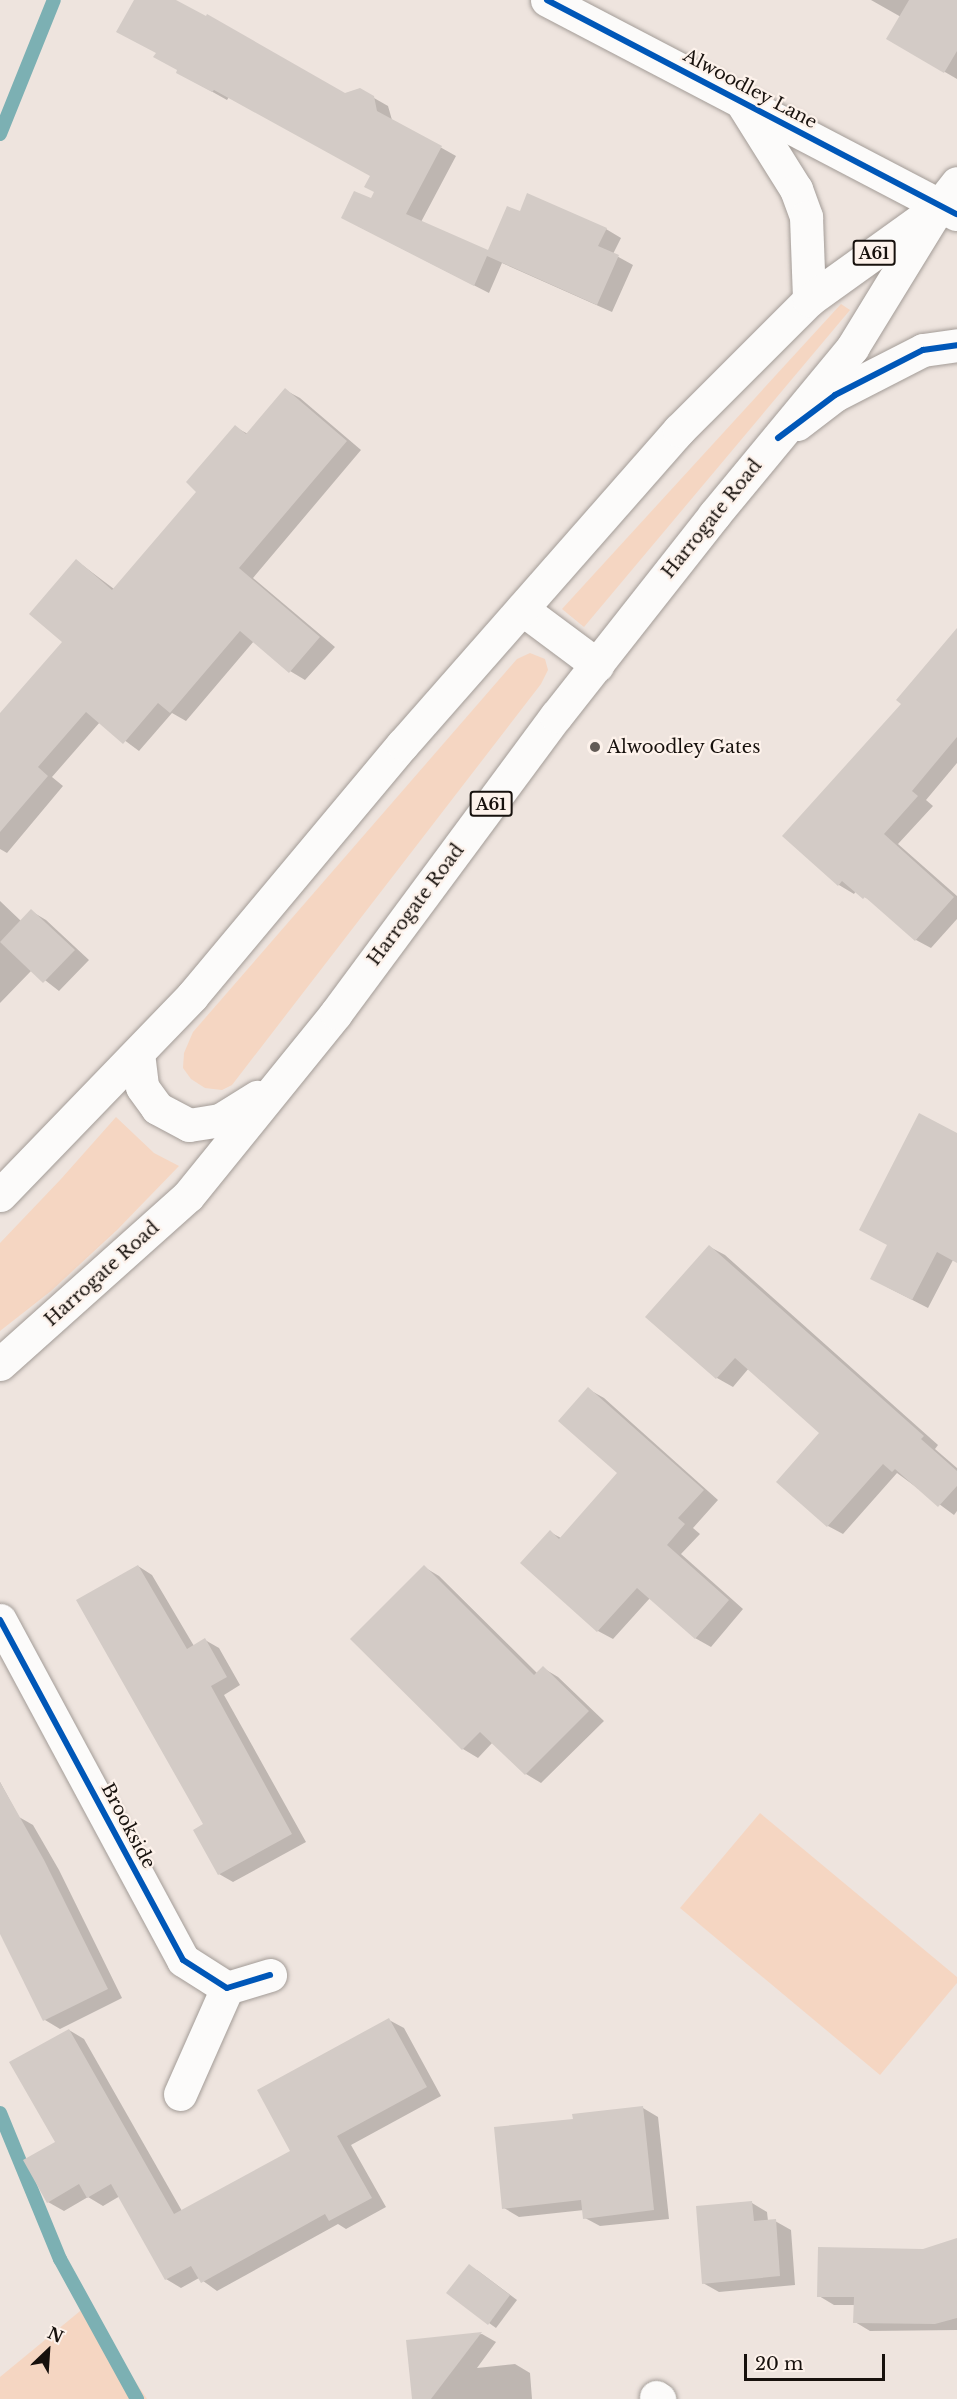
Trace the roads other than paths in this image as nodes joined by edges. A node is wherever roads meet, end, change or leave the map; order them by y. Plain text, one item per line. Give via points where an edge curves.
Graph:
1 (547, 0) edge
2 (741, 102) junction
3 (951, 201) edge
4 (809, 300) junction
5 (957, 345) edge
6 (778, 438) junction
7 (522, 609) junction
8 (597, 665) junction
9 (138, 1053) junction
10 (279, 1084) junction
11 (0, 1195) edge
12 (0, 1364) edge
13 (0, 1620) edge
14 (270, 1975) dead end
15 (227, 1988) junction
16 (180, 2094) dead end

1 - 2 main road, Alwoodley Lane
2 - 3 main road, Alwoodley Lane
2 - 4 main road, Alwoodley Lane via 796,189 806,217
3 - 4 main road, A61
3 - 6 main road, Harrogate Road / A61 via 852,348
4 - 7 main road, A61 via 678,430
5 - 6 main road via 923,350 835,395
6 - 8 main road, Harrogate Road / A61
7 - 8 main road
7 - 9 main road, A61 via 192,996
8 - 10 main road, Harrogate Road / A61
9 - 10 main road, A61 via 142,1087 157,1108 189,1125 220,1120
9 - 11 main road, A61
10 - 12 main road, Harrogate Road / A61 via 188,1196
13 - 15 main road, Brookside via 183,1960
14 - 15 main road
15 - 16 main road

